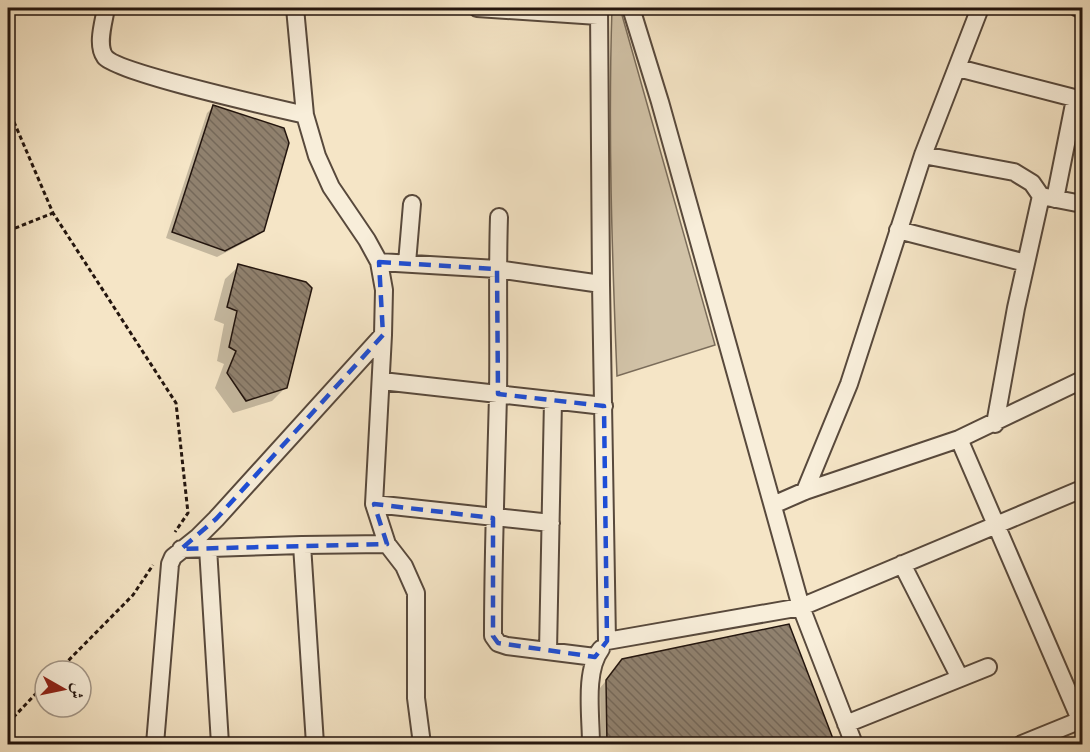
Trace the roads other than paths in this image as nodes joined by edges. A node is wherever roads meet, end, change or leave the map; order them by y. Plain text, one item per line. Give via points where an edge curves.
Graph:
1 (106, 8) edge
2 (295, 8) edge
3 (477, 8) edge
4 (631, 8) edge
5 (980, 8) edge
6 (1078, 8) edge
7 (1083, 9) edge
8 (598, 12) edge
9 (958, 68) junction
10 (1079, 100) edge
11 (305, 115) junction
12 (923, 155) junction
13 (1048, 198) junction
14 (412, 204) dead end
15 (1083, 204) edge
16 (499, 217) dead end
17 (898, 230) junction
18 (379, 262) junction
19 (407, 263) junction
20 (1026, 263) junction
21 (497, 269) junction
22 (601, 284) junction
23 (383, 335) junction
24 (382, 381) junction
25 (1083, 381) edge
26 (498, 394) junction
27 (553, 400) junction
28 (604, 406) junction
29 (995, 423) junction
30 (959, 439) junction
31 (1083, 489) edge
32 (805, 491) junction
33 (374, 504) junction
34 (773, 505) junction
35 (493, 518) junction
36 (551, 523) junction
37 (997, 525) junction
38 (176, 544) junction
39 (387, 544) junction
40 (302, 545) junction
41 (208, 548) junction
42 (902, 564) junction
43 (801, 607) junction
44 (607, 641) junction
45 (548, 651) junction
46 (595, 657) junction
47 (988, 667) dead end
48 (960, 678) junction
49 (1082, 722) edge
50 (846, 724) junction
51 (155, 744) edge
52 (220, 744) edge
53 (315, 744) edge
54 (422, 744) edge
55 (591, 744) edge
56 (854, 744) edge
57 (1022, 744) edge

1 - 11 street via 101,48 114,63 165,80
2 - 11 street
3 - 8 street
4 - 34 street
5 - 9 street
6 - 7 street
8 - 22 street
9 - 10 street
9 - 12 street
10 - 13 street
11 - 18 street via 331,187
12 - 13 street via 1014,172
12 - 17 street
13 - 15 street
13 - 20 street
14 - 19 street
16 - 21 street
17 - 20 street
17 - 32 street via 849,384
18 - 19 street
18 - 23 street via 384,290
19 - 21 street
20 - 29 street
21 - 22 street
21 - 26 street
22 - 28 street
23 - 24 street
23 - 38 street via 216,519 198,537
24 - 26 street
24 - 33 street
25 - 29 street
26 - 27 street
26 - 35 street
27 - 28 street
27 - 36 street
28 - 44 street
29 - 30 street
30 - 32 street
30 - 37 street
31 - 37 street
32 - 34 street
33 - 35 street
33 - 39 street
34 - 43 street
35 - 36 street
35 - 45 street via 493,636 507,646
36 - 45 street
37 - 42 street
37 - 49 street
38 - 41 street
38 - 51 street via 170,564
39 - 40 street
39 - 54 street via 404,566 416,593 416,698
40 - 41 street
40 - 53 street
41 - 52 street
42 - 43 street
42 - 48 street
43 - 44 street
43 - 50 street
44 - 46 street
45 - 46 street
46 - 55 street via 591,670
47 - 48 street
48 - 50 street
49 - 57 street
50 - 56 street

